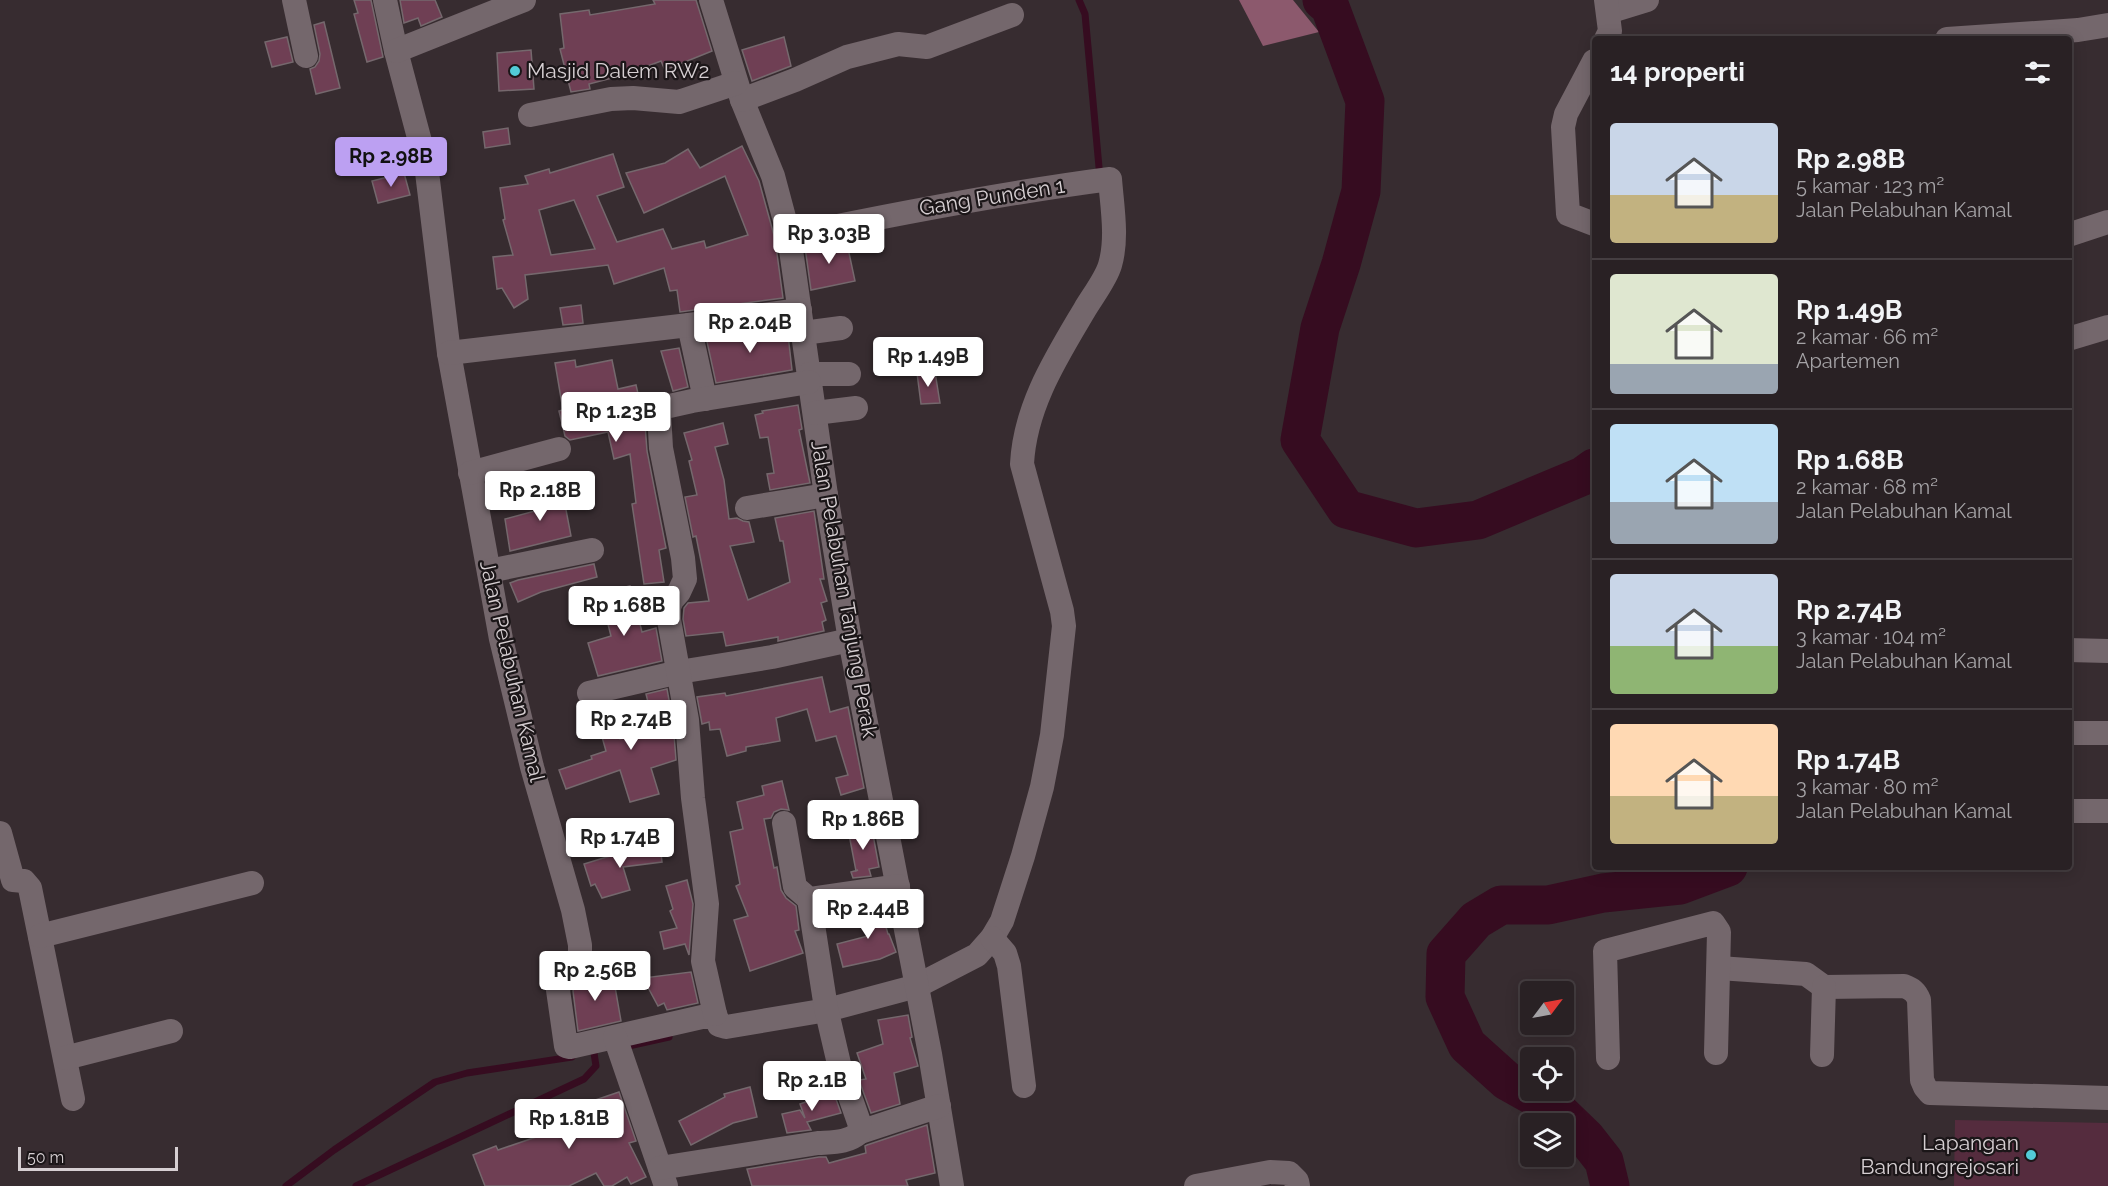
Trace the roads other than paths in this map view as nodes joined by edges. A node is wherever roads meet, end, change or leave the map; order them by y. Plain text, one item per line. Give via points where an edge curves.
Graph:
1 (294, 0) edge
2 (385, 0) edge
3 (524, 0) edge
4 (711, 0) edge
5 (1647, 0) edge
6 (1607, 6) edge
7 (1012, 15) dead end
8 (2108, 25) edge
9 (1608, 36) edge
10 (1991, 36) edge
11 (396, 51) junction
12 (306, 56) dead end
13 (1592, 65) edge
14 (739, 91) junction
15 (530, 115) dead end
16 (2108, 222) edge
17 (1592, 223) edge
18 (2072, 234) edge
19 (789, 236) junction
20 (802, 322) junction
21 (689, 325) junction
22 (2108, 327) edge
23 (841, 328) dead end
24 (2072, 338) edge
25 (449, 353) junction
26 (849, 374) dead end
27 (809, 378) junction
28 (705, 399) junction
29 (856, 408) dead end
30 (815, 413) junction
31 (559, 449) dead end
32 (470, 473) junction
33 (826, 495) junction
34 (747, 508) dead end
35 (592, 550) dead end
36 (489, 571) junction
37 (850, 640) junction
38 (2072, 650) edge
39 (2108, 651) edge
40 (679, 672) junction
41 (590, 693) dead end
42 (2072, 733) edge
43 (2108, 733) edge
44 (2072, 811) edge
45 (2108, 811) edge
46 (784, 823) dead end
47 (0, 833) edge
48 (252, 883) dead end
49 (898, 886) junction
50 (809, 899) junction
51 (40, 936) junction
52 (992, 938) junction
53 (1719, 968) junction
54 (915, 976) junction
55 (1824, 987) junction
56 (825, 1004) junction
57 (717, 1019) junction
58 (171, 1031) dead end
59 (618, 1045) junction
60 (1716, 1053) dead end
61 (1822, 1055) dead end
62 (65, 1058) junction
63 (1608, 1058) dead end
64 (1024, 1086) dead end
65 (2108, 1098) edge
66 (73, 1099) dead end
67 (939, 1106) junction
68 (860, 1132) junction
69 (663, 1177) edge
70 (952, 1186) edge
71 (1196, 1186) edge
72 (1298, 1186) edge

1 - 12 street
2 - 11 street, Jalan Pelabuhan Kamal
3 - 11 street
4 - 14 street, Jalan Pelabuhan Tanjung Perak
5 - 6 street
6 - 9 street
7 - 14 street via 927,47 898,44 847,57 795,80
8 - 10 street
11 - 25 street, Jalan Pelabuhan Kamal via 426,164
13 - 17 street via 1566,114 1563,128 1568,214
14 - 15 street via 663,103 610,99
14 - 19 street, Jalan Pelabuhan Tanjung Perak via 772,176
16 - 18 street
19 - 20 street, Jalan Pelabuhan Tanjung Perak
19 - 52 street, Gang Punden 1 via 937,205 1100,180 1114,230 1110,266 1045,377 1034,403 1023,450 1022,464 1064,626 1042,787 1002,921
20 - 21 street
20 - 23 street
20 - 27 street, Jalan Pelabuhan Tanjung Perak
21 - 25 street
21 - 28 street
22 - 24 street
25 - 32 street, Jalan Pelabuhan Kamal
26 - 27 street
27 - 28 street
27 - 30 street, Jalan Pelabuhan Tanjung Perak
28 - 40 street via 665,407 658,418 685,579 669,607
29 - 30 street
30 - 33 street, Jalan Pelabuhan Tanjung Perak
31 - 32 street
32 - 36 street, Jalan Pelabuhan Kamal
33 - 34 street
33 - 37 street, Jalan Pelabuhan Tanjung Perak
35 - 36 street
36 - 59 street, Jalan Pelabuhan Kamal via 532,767 580,945 579,955 562,976 558,990 566,1046
37 - 40 street
37 - 49 street, Jalan Pelabuhan Tanjung Perak
38 - 39 street
40 - 41 street
40 - 57 street via 707,904 703,961
42 - 43 street
44 - 45 street
46 - 50 street via 795,887
47 - 51 street via 13,880 24,881 30,888
48 - 51 street
49 - 50 street
49 - 54 street, Jalan Pelabuhan Tanjung Perak
50 - 56 street
51 - 62 street
52 - 54 street via 977,955
52 - 64 street via 1005,953 1009,966
53 - 55 street via 1806,974
53 - 60 street
53 - 63 street via 1719,932 1713,923 1605,951
54 - 56 street
54 - 67 street, Jalan Pelabuhan Tanjung Perak
55 - 61 street
55 - 65 street via 1904,986 1917,994 1922,1080 1930,1093
56 - 57 street via 726,1027
56 - 68 street
57 - 59 street
58 - 62 street
59 - 69 street
62 - 66 street
67 - 68 street
67 - 70 street, Jalan Pelabuhan Tanjung Perak
68 - 69 street via 843,1142 818,1143
71 - 72 street via 1270,1172 1288,1173

